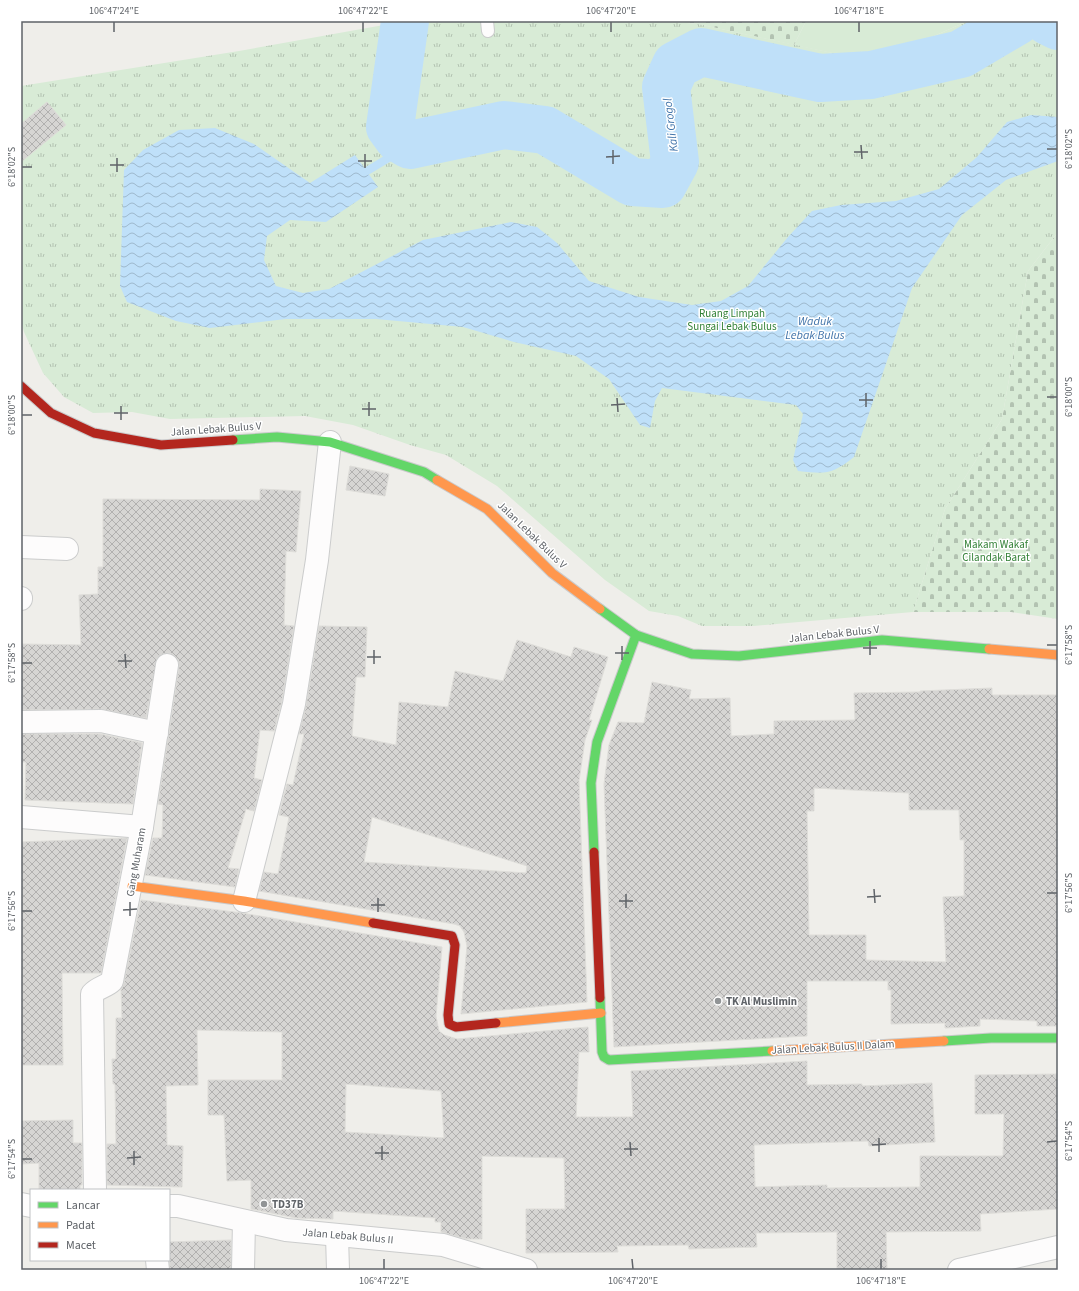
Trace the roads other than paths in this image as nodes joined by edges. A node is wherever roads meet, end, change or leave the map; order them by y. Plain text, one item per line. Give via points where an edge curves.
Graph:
1 (21, 386) edge
2 (330, 442) junction
3 (21, 547) edge
4 (67, 549) dead end
5 (636, 635) junction
6 (1058, 655) edge
7 (168, 665) dead end
8 (21, 722) edge
9 (157, 733) junction
10 (21, 817) edge
11 (142, 826) junction
12 (132, 886) junction
13 (244, 901) junction
14 (601, 1013) junction
15 (1058, 1038) edge
16 (95, 1189) edge
17 (170, 1206) edge
18 (244, 1221) junction
19 (337, 1236) junction
20 (1058, 1247) edge
21 (243, 1270) edge
22 (338, 1270) edge
23 (526, 1270) edge
24 (959, 1270) edge

1 - 2 street, Jalan Lebak Bulus V via 51,413 94,433 160,445 277,437
2 - 5 street, Jalan Lebak Bulus V via 424,472 487,509 552,573
2 - 13 street via 317,560 294,704
3 - 4 street
5 - 6 street, Jalan Lebak Bulus V via 692,654 739,656 882,640
5 - 14 street via 597,742 591,783
7 - 9 street, Gang Muharam
8 - 9 street via 100,721
9 - 11 street, Gang Muharam
10 - 11 street
11 - 12 street, Gang Muharam
12 - 13 street
12 - 16 street, Gang Muharam via 112,981 107,986 97,988 92,994
13 - 14 street via 452,936 455,945 449,1024 456,1026
14 - 15 street, Jalan Lebak Bulus II Dalam via 602,1052 609,1060 991,1038
17 - 18 street, Jalan Lebak Bulus II
18 - 19 street, Jalan Lebak Bulus II via 286,1230
18 - 21 street
19 - 22 street
19 - 23 street, Jalan Lebak Bulus II via 443,1245
20 - 24 street

